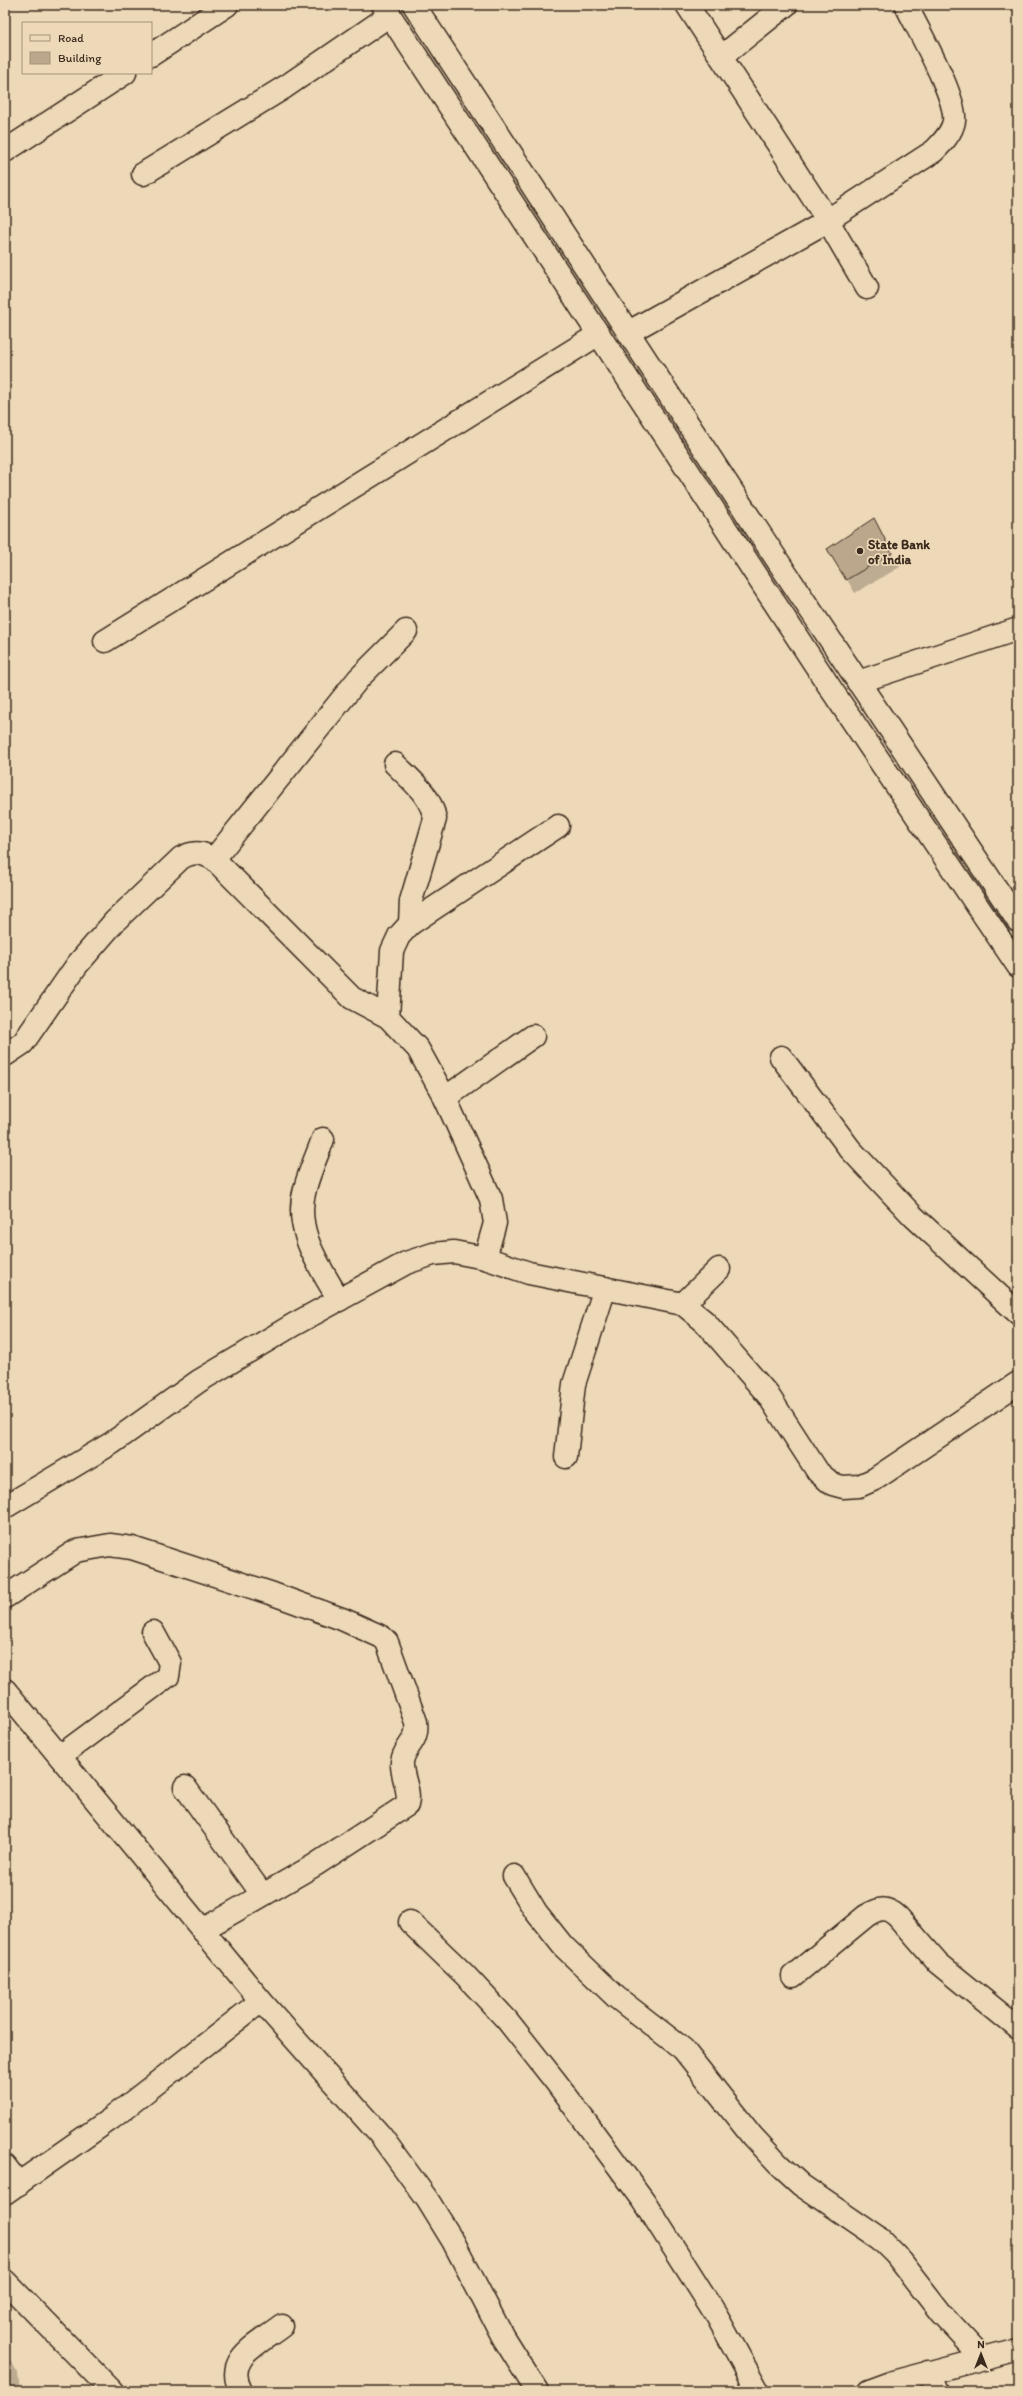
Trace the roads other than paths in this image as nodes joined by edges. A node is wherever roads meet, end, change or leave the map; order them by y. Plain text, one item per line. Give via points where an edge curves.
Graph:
1 (227, 5) edge
2 (414, 5) edge
3 (687, 5) edge
4 (786, 5) edge
5 (906, 5) edge
6 (387, 10) edge
7 (152, 55) edge
8 (721, 57) junction
9 (123, 74) edge
10 (5, 151) edge
11 (143, 174) dead end
12 (828, 221) junction
13 (867, 288) dead end
14 (630, 332) junction
15 (599, 334) junction
16 (1018, 629) edge
17 (406, 631) dead end
18 (105, 641) dead end
19 (858, 682) junction
20 (395, 764) dead end
21 (558, 826) dead end
22 (214, 859) junction
23 (1018, 921) edge
24 (410, 924) junction
25 (1018, 966) edge
26 (388, 1017) junction
27 (533, 1036) dead end
28 (5, 1055) edge
29 (781, 1057) dead end
30 (445, 1098) junction
31 (323, 1139) dead end
32 (485, 1258) junction
33 (719, 1269) dead end
34 (604, 1288) junction
35 (339, 1300) junction
36 (683, 1304) junction
37 (1018, 1313) edge
38 (1018, 1383) edge
39 (566, 1457) dead end
40 (5, 1507) edge
41 (5, 1597) edge
42 (153, 1632) dead end
43 (5, 1690) edge
44 (60, 1756) junction
45 (185, 1787) dead end
46 (514, 1876) dead end
47 (262, 1894) junction
48 (410, 1922) dead end
49 (202, 1930) junction
50 (793, 1976) dead end
51 (261, 2001) junction
52 (1018, 2028) edge
53 (5, 2166) edge
54 (12, 2188) edge
55 (5, 2281) edge
56 (282, 2326) dead end
57 (1018, 2349) edge
58 (982, 2357) junction
59 (932, 2382) edge
60 (112, 2391) edge
61 (241, 2391) edge
62 (537, 2391) edge
63 (758, 2391) edge
64 (868, 2391) edge

1 - 7 street
2 - 14 street
3 - 8 street
4 - 8 street
5 - 12 street via 953,103 954,121 946,139 934,151
6 - 11 street via 285,87
6 - 15 street
8 - 12 street
9 - 10 street
12 - 13 street
12 - 14 street
14 - 19 street
15 - 18 street
15 - 25 street via 831,689
16 - 19 street
17 - 22 street via 359,678
19 - 23 street
20 - 24 street via 427,797 435,819 411,901
21 - 24 street
22 - 26 street via 352,998
22 - 28 street via 203,853 192,852 181,858 115,921 77,965 23,1043
24 - 26 street via 399,936 392,951
26 - 30 street via 418,1049
27 - 30 street
29 - 37 street via 850,1149 913,1216
30 - 32 street via 491,1199 495,1223
31 - 35 street via 304,1189 301,1211 311,1251
32 - 34 street via 529,1273
32 - 35 street via 454,1252 433,1254 406,1263
33 - 36 street
34 - 36 street
34 - 39 street via 574,1384
35 - 40 street via 199,1381 112,1443
36 - 38 street via 705,1322 768,1395 818,1472 832,1484 843,1487 859,1486 875,1479
41 - 47 street via 76,1551 110,1545 132,1548 306,1606 382,1637 387,1642 416,1722 414,1742 403,1756 402,1764 408,1787 407,1805 315,1865
42 - 44 street via 170,1663 168,1676
43 - 44 street
44 - 49 street
45 - 47 street
46 - 58 street via 536,1912 563,1946 616,1997 683,2049 752,2136 778,2164 807,2189 880,2239
47 - 49 street
48 - 63 street via 507,2020 556,2082 656,2221 717,2316
49 - 51 street
50 - 52 street via 866,1916 885,1908 898,1917 938,1963
51 - 54 street via 112,2118
51 - 62 street via 381,2136 427,2199 453,2241 503,2337
53 - 54 street
55 - 60 street
56 - 61 street via 243,2356 237,2364 234,2373
57 - 58 street
58 - 59 street
59 - 64 street

